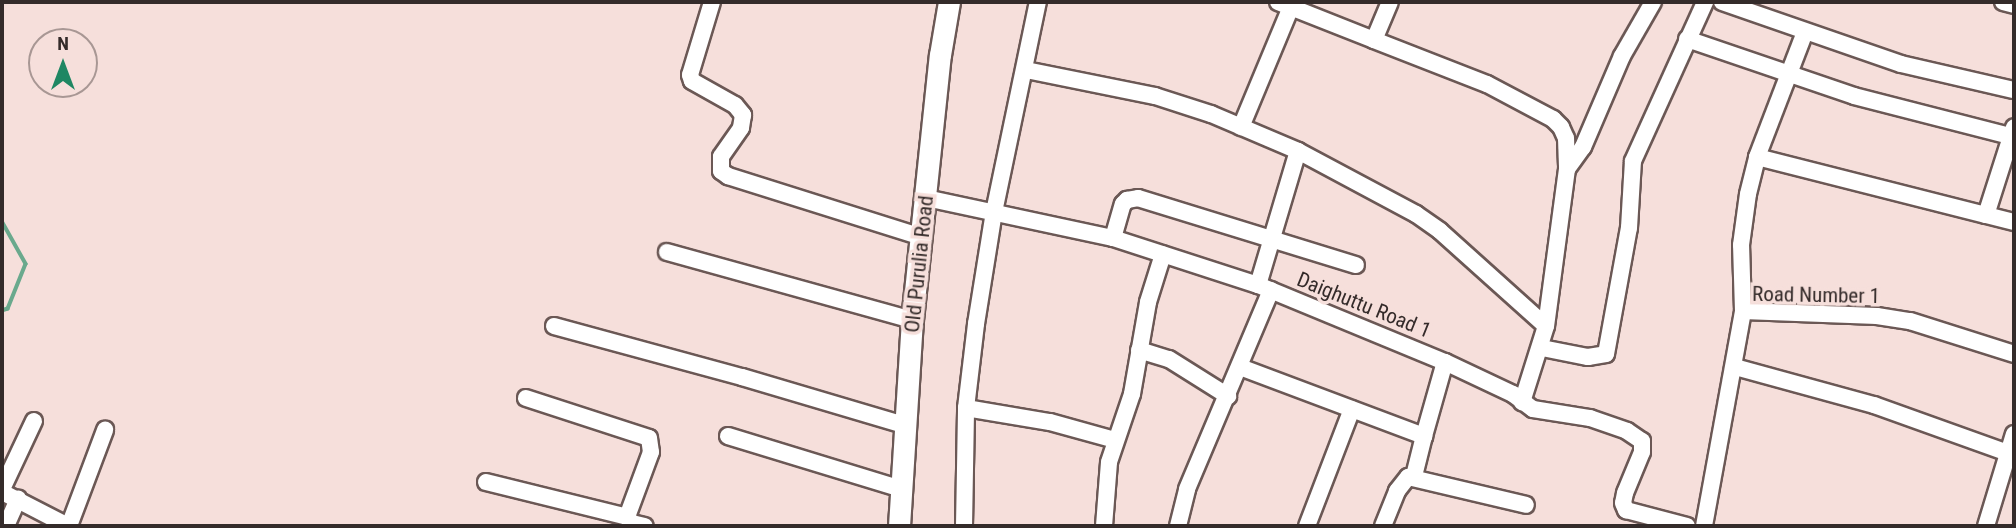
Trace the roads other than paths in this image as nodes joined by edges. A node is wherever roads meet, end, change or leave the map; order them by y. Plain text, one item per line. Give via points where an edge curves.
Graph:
1 (712, 2) edge
2 (949, 2) edge
3 (1038, 2) edge
4 (1390, 2) edge
5 (1653, 2) edge
6 (1705, 2) edge
7 (1723, 2) edge
8 (2003, 2) edge
9 (1284, 3) edge
10 (2014, 5) edge
11 (1805, 32) junction
12 (1687, 39) junction
13 (1374, 40) junction
14 (1026, 70) junction
15 (1789, 76) junction
16 (2014, 90) edge
17 (1241, 127) junction
18 (2013, 134) edge
19 (1298, 151) junction
20 (1757, 157) junction
21 (1567, 169) junction
22 (926, 198) junction
23 (994, 212) junction
24 (1986, 215) junction
25 (2014, 222) edge
26 (921, 237) junction
27 (1113, 238) junction
28 (1271, 238) junction
29 (667, 252) dead end
30 (1163, 254) junction
31 (1356, 265) dead end
32 (1264, 288) junction
33 (1743, 311) junction
34 (912, 320) junction
35 (554, 326) dead end
36 (1546, 326) junction
37 (1542, 348) junction
38 (1139, 351) junction
39 (2014, 354) edge
40 (1445, 362) junction
41 (1240, 367) junction
42 (1735, 367) junction
43 (1228, 396) junction
44 (526, 398) dead end
45 (1522, 402) junction
46 (966, 408) junction
47 (1352, 409) junction
48 (34, 421) dead end
49 (904, 425) junction
50 (104, 430) dead end
51 (2014, 434) edge
52 (729, 436) dead end
53 (1424, 436) junction
54 (1115, 440) junction
55 (2011, 454) edge
56 (1414, 476) junction
57 (486, 482) dead end
58 (901, 489) junction
59 (2, 490) edge
60 (18, 499) junction
61 (1526, 505) dead end
62 (627, 517) junction
63 (1658, 523) edge
64 (5, 526) edge
65 (69, 526) edge
66 (645, 526) edge
67 (899, 526) edge
68 (964, 526) edge
69 (1104, 526) edge
70 (1178, 526) edge
71 (1307, 526) edge
72 (1383, 526) edge
73 (1687, 526) edge
74 (1704, 526) edge
75 (1986, 526) edge

1 - 26 street via 690,75 692,81 735,105 743,115 741,128 721,157 721,171
2 - 22 main road, Old Purulia Road
3 - 14 street
4 - 13 street
5 - 21 street via 1622,56 1583,147
6 - 12 street
7 - 11 street
8 - 10 street
9 - 13 street
9 - 17 street
11 - 15 street
11 - 16 street via 1901,64
12 - 15 street
12 - 37 street via 1633,161 1629,228 1606,354 1588,357
13 - 21 street via 1486,84 1553,119 1566,138
14 - 17 street via 1155,96
14 - 23 street
15 - 18 street via 1935,119
15 - 20 street
17 - 19 street
18 - 24 street
19 - 28 street
19 - 36 street via 1416,214
20 - 24 street
20 - 33 street via 1741,245
21 - 36 street
22 - 23 street, Daighuttu Road 1
22 - 26 main road, Old Purulia Road
23 - 27 street, Daighuttu Road 1
23 - 46 street
24 - 25 street
26 - 34 main road, Old Purulia Road
27 - 28 street via 1123,204 1131,198
27 - 30 street, Daighuttu Road 1
28 - 31 street
28 - 32 street
29 - 34 street
30 - 32 street, Daighuttu Road 1
30 - 38 street
32 - 40 street, Daighuttu Road 1
32 - 41 street
33 - 39 street, Road Number 1 via 1910,321
33 - 42 street, Road Number 1
34 - 49 main road, Old Purulia Road
35 - 49 street
36 - 37 street
37 - 45 street
38 - 43 street via 1169,359
38 - 54 street via 1132,394
40 - 45 street, Daighuttu Road 1
40 - 53 street
41 - 43 street
41 - 47 street
42 - 55 street via 1874,405
42 - 74 street, Road Number 1
43 - 70 street via 1187,489
44 - 62 street via 649,438 651,452
45 - 63 street, Daighuttu Road 1 via 1544,412 1590,418 1637,435 1642,452 1623,503 1626,510
46 - 54 street via 1050,422
46 - 68 street
47 - 53 street
47 - 71 street
48 - 59 street
49 - 58 main road, Old Purulia Road
50 - 65 street
51 - 55 street
52 - 58 street
53 - 56 street
54 - 69 street via 1105,487
55 - 75 street
56 - 61 street
56 - 72 street via 1401,482
57 - 62 street
58 - 67 main road, Old Purulia Road
59 - 60 street
60 - 64 street
60 - 65 street
62 - 66 street
63 - 73 street, Daighuttu Road 1

